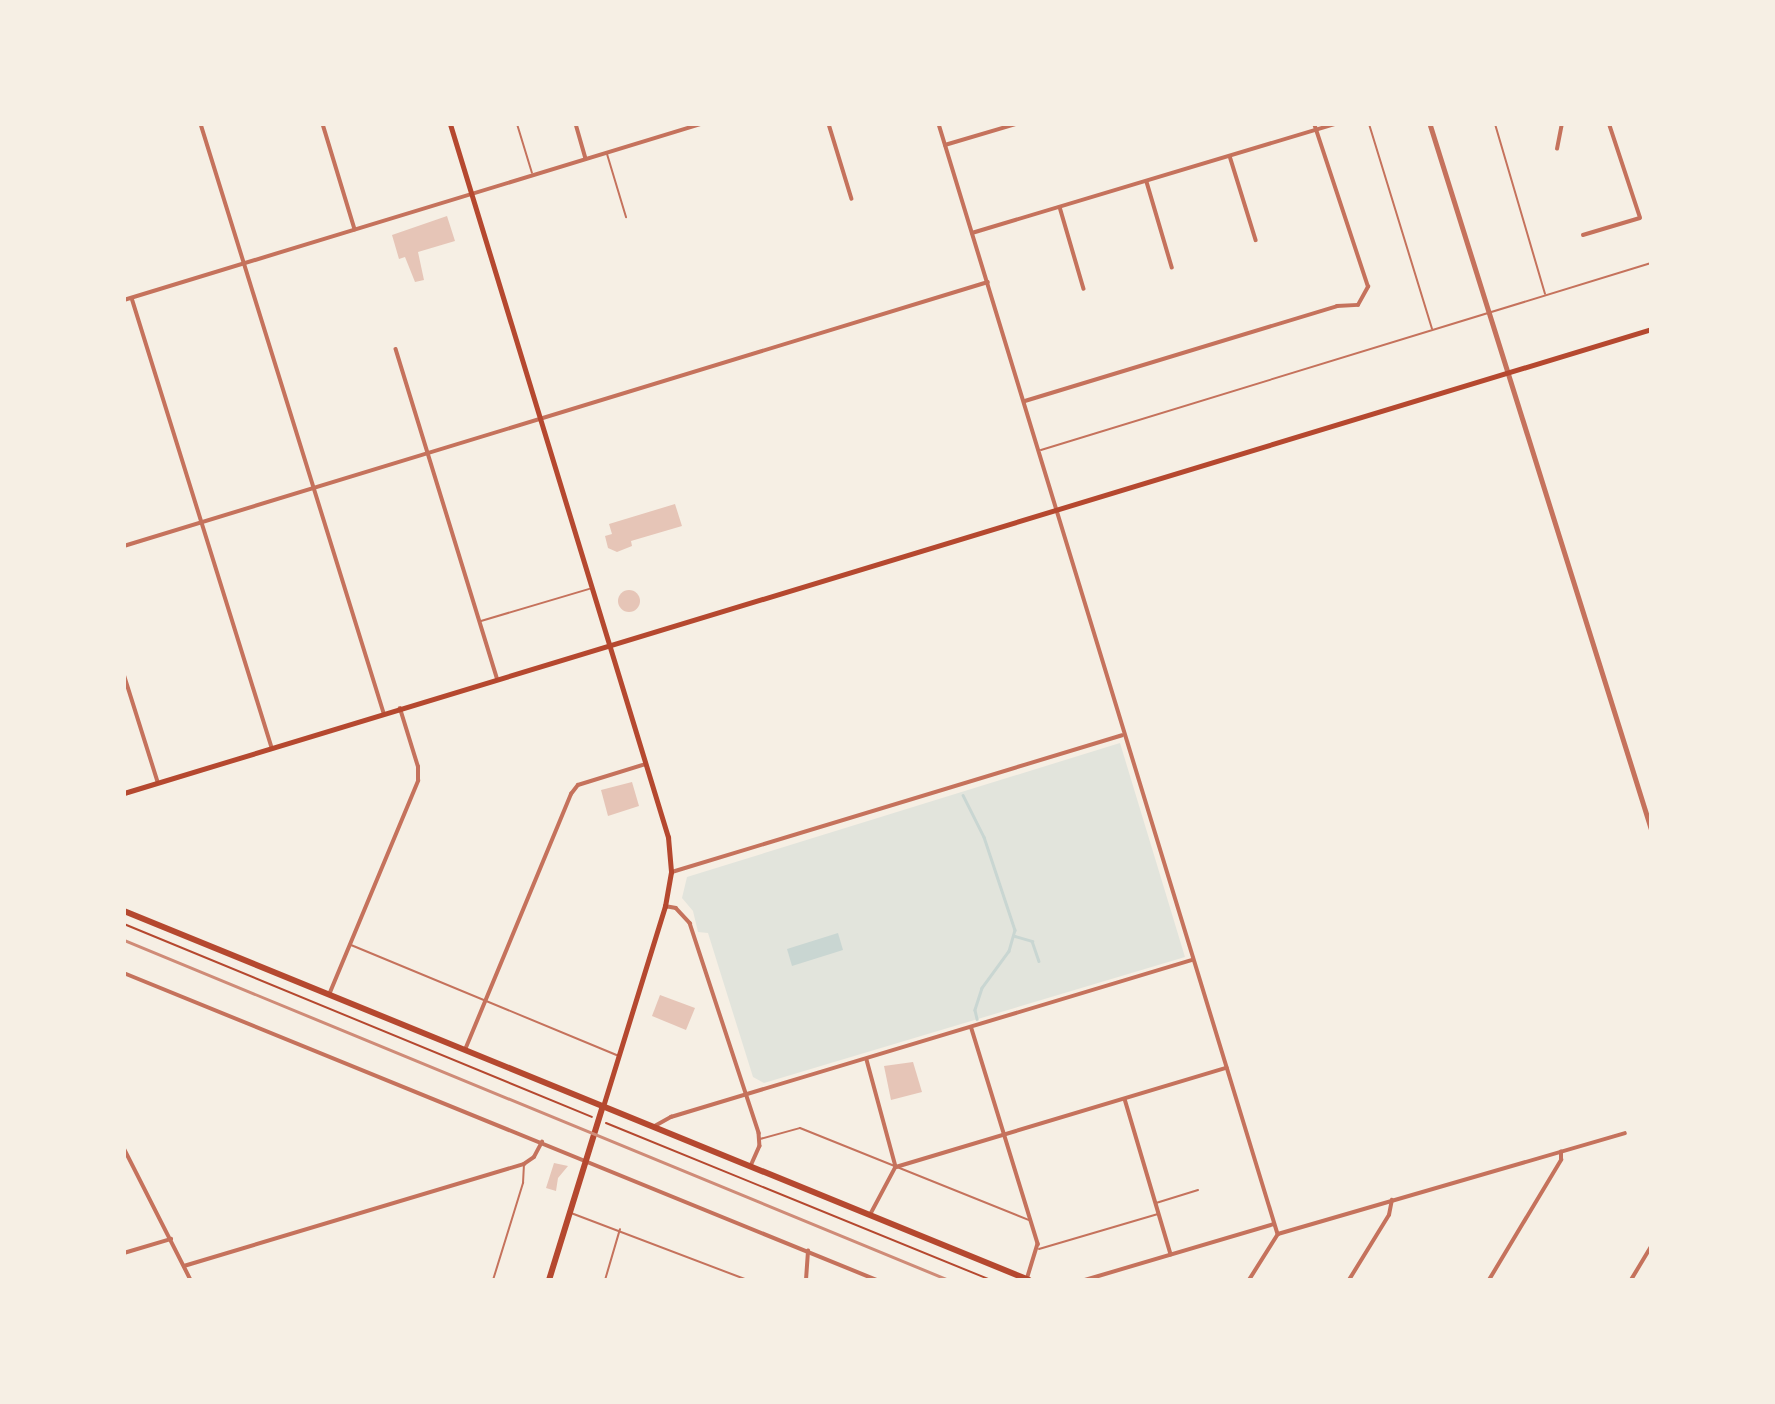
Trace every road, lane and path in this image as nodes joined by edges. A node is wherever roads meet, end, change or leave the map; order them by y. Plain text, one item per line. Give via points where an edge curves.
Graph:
1 (201, 124) edge
2 (323, 124) edge
3 (450, 124) edge
4 (517, 124) edge
5 (576, 124) edge
6 (701, 124) edge
7 (829, 124) edge
8 (939, 124) edge
9 (1016, 124) edge
10 (1314, 124) edge
11 (1335, 124) edge
12 (1369, 124) edge
13 (1430, 124) edge
14 (1495, 124) edge
15 (1562, 124) edge
16 (1609, 124) edge
17 (692, 126) edge
18 (1316, 130) junction
19 (945, 145) junction
20 (1558, 149) dead end
21 (607, 153) junction
22 (1230, 156) junction
23 (587, 159) junction
24 (533, 176) junction
25 (1147, 182) junction
26 (471, 195) junction
27 (852, 199) dead end
28 (1060, 207) junction
29 (626, 217) dead end
30 (355, 230) junction
31 (972, 233) junction
32 (1583, 235) dead end
33 (1256, 240) dead end
34 (1651, 263) edge
35 (244, 264) junction
36 (1172, 267) dead end
37 (988, 282) junction
38 (1084, 289) dead end
39 (1545, 295) junction
40 (132, 298) junction
41 (124, 300) edge
42 (1490, 313) junction
43 (1651, 329) edge
44 (1432, 330) junction
45 (396, 349) dead end
46 (1510, 370) junction
47 (1025, 401) junction
48 (540, 419) junction
49 (1040, 450) junction
50 (428, 453) junction
51 (314, 490) junction
52 (1053, 510) junction
53 (202, 523) junction
54 (124, 546) edge
55 (592, 588) junction
56 (480, 622) junction
57 (610, 645) junction
58 (124, 674) edge
59 (497, 678) junction
60 (400, 708) junction
61 (384, 713) junction
62 (1122, 735) junction
63 (272, 747) junction
64 (646, 764) junction
65 (158, 783) junction
66 (124, 793) edge
67 (1651, 828) edge
68 (671, 872) junction
69 (665, 906) junction
70 (124, 911) edge
71 (124, 924) edge
72 (350, 945) junction
73 (1192, 960) junction
74 (124, 973) edge
75 (329, 995) junction
76 (485, 999) junction
77 (972, 1028) junction
78 (465, 1050) junction
79 (619, 1056) junction
80 (867, 1060) junction
81 (1226, 1068) junction
82 (745, 1094) junction
83 (1125, 1099) junction
84 (603, 1106) junction
85 (598, 1119) junction
86 (653, 1127) junction
87 (1625, 1133) dead end
88 (1005, 1135) junction
89 (760, 1139) junction
90 (542, 1142) junction
91 (124, 1147) edge
92 (1560, 1152) junction
93 (585, 1158) junction
94 (130, 1161) junction
95 (124, 1163) edge
96 (524, 1164) junction
97 (751, 1166) junction
98 (896, 1167) junction
99 (1198, 1190) dead end
100 (1392, 1200) junction
101 (1155, 1203) junction
102 (569, 1212) junction
103 (871, 1214) junction
104 (1159, 1214) junction
105 (1032, 1221) junction
106 (1275, 1224) junction
107 (621, 1228) junction
108 (1278, 1234) junction
109 (171, 1239) junction
110 (1651, 1247) edge
111 (1039, 1249) junction
112 (808, 1251) junction
113 (124, 1253) edge
114 (1171, 1254) junction
115 (184, 1266) junction
116 (1028, 1279) edge
117 (191, 1280) edge
118 (493, 1280) edge
119 (549, 1280) edge
120 (605, 1280) edge
121 (747, 1280) edge
122 (806, 1280) edge
123 (877, 1280) edge
124 (991, 1280) edge
125 (1084, 1280) edge
126 (1249, 1280) edge
127 (1349, 1280) edge
128 (1489, 1280) edge
129 (1631, 1280) edge

1 - 35 street
2 - 30 street
3 - 26 main road
4 - 24 lane
5 - 23 street
6 - 17 street
7 - 27 street
8 - 19 street
9 - 19 street
10 - 18 street
11 - 18 street
12 - 44 lane
13 - 42 street
14 - 39 lane
15 - 20 street
16 - 32 street via 1640,218
17 - 21 street
18 - 22 street
18 - 47 street via 1368,288 1358,305 1337,306
19 - 31 street
21 - 23 street
21 - 29 lane
22 - 25 street
22 - 33 street
23 - 24 street
24 - 26 street
25 - 28 street
25 - 36 street
26 - 30 street
26 - 48 main road
28 - 31 street
28 - 38 street
30 - 35 street
31 - 37 street
34 - 39 lane
35 - 40 street
35 - 51 street
37 - 47 street
37 - 48 street
39 - 42 lane
40 - 41 street
40 - 53 street
42 - 44 lane
42 - 46 street
43 - 46 main road
44 - 49 lane
45 - 50 street
46 - 52 main road
46 - 67 street
47 - 49 street
48 - 50 street
48 - 55 main road
49 - 52 street
50 - 51 street
50 - 56 street
51 - 53 street
51 - 61 street
52 - 57 main road
52 - 62 street
53 - 54 street
53 - 63 street
55 - 56 lane
55 - 57 main road
56 - 59 street
57 - 59 main road
57 - 64 main road
58 - 65 street
59 - 60 main road
60 - 61 main road
60 - 72 street via 418,781
61 - 63 main road
62 - 68 street
62 - 73 street
63 - 65 main road
64 - 68 main road via 668,837
64 - 76 street via 578,785 571,794
65 - 66 main road
68 - 69 main road
69 - 79 main road
69 - 82 street via 676,908 691,923
70 - 75 main road
71 - 85 path
72 - 75 street
72 - 76 lane
73 - 77 street
73 - 81 street
74 - 90 street
75 - 78 main road
76 - 78 street
76 - 79 lane
77 - 80 street
77 - 88 street
78 - 84 main road
79 - 84 main road
80 - 82 street
80 - 98 street
81 - 83 street
81 - 106 street
82 - 86 street
82 - 89 street
83 - 88 street
83 - 101 street
84 - 85 main road
84 - 86 main road
85 - 93 main road
85 - 124 path
86 - 97 main road
87 - 92 street
88 - 98 street
88 - 105 street
89 - 97 street
89 - 98 lane via 800,1128
90 - 93 street
90 - 96 street
91 - 94 street
92 - 100 street
92 - 128 street via 1561,1160
93 - 102 main road
93 - 112 street
94 - 95 street
94 - 109 street
96 - 115 street
96 - 118 lane via 526,1172
97 - 103 main road
98 - 103 street
98 - 105 lane
99 - 101 lane
100 - 108 street
100 - 127 street via 1390,1215
101 - 104 street
102 - 107 lane
102 - 119 main road
103 - 116 main road
104 - 111 lane
104 - 114 street
105 - 111 street
106 - 108 street
106 - 114 street
107 - 120 lane
107 - 121 lane
108 - 126 street
109 - 113 street
109 - 115 street
110 - 129 street
111 - 116 street
112 - 122 street
112 - 123 street
114 - 125 street
115 - 117 street

